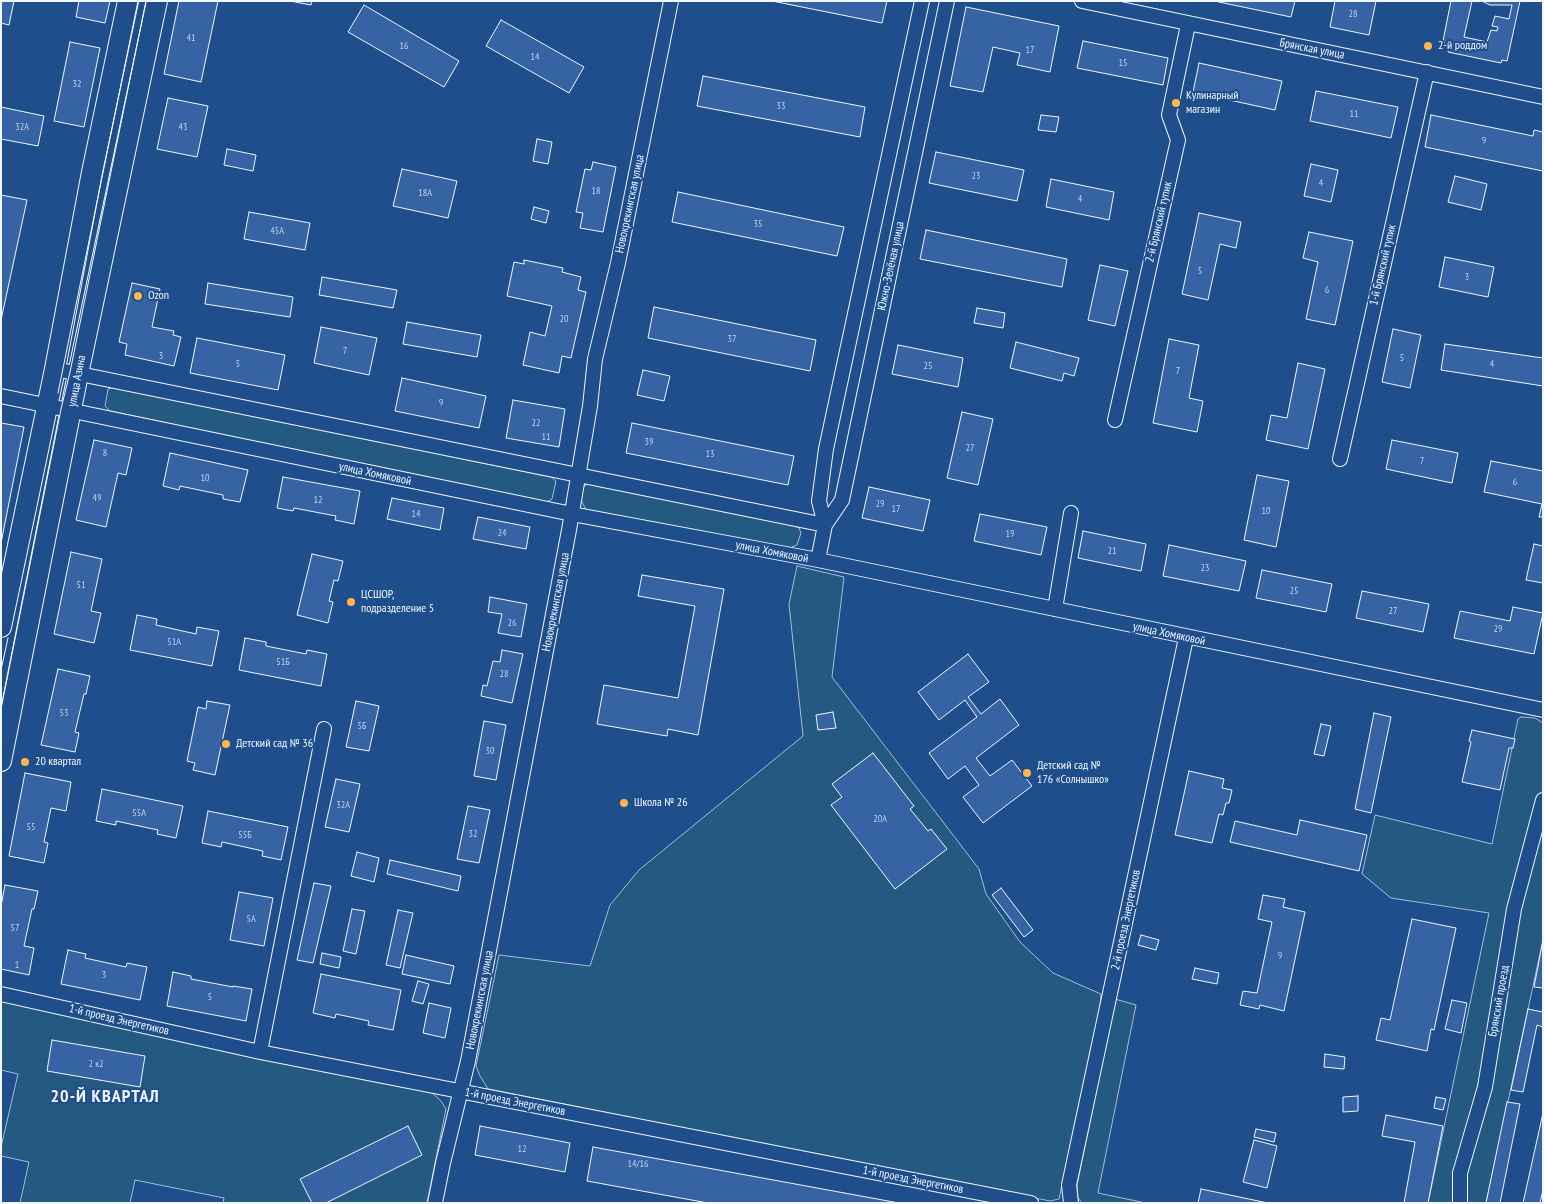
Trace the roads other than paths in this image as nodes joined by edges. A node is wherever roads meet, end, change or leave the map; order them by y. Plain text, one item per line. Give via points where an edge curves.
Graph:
1 (128, 1) edge
2 (157, 1) edge
3 (671, 1) edge
4 (922, 1) edge
5 (947, 1) edge
6 (1082, 1) edge
7 (1188, 24) junction
8 (1427, 72) junction
9 (1543, 97) edge
10 (55, 369) junction
11 (78, 374) junction
12 (1, 396) edge
13 (47, 405) junction
14 (71, 411) junction
15 (1115, 420) dead end
16 (1340, 459) dead end
17 (578, 475) junction
18 (1071, 513) dead end
19 (572, 514) junction
20 (824, 525) junction
21 (812, 559) junction
22 (1054, 609) junction
23 (1, 627) edge
24 (1186, 638) junction
25 (1542, 708) edge
26 (324, 729) dead end
27 (1, 761) edge
28 (1543, 800) edge
29 (1, 994) edge
30 (260, 1052) junction
31 (461, 1091) junction
32 (435, 1203) edge
33 (1031, 1203) edge
34 (1071, 1203) edge
35 (1460, 1203) edge

1 - 10 main road, улица Азина
2 - 11 main road, улица Азина
3 - 17 street, Новокрекингская улица via 622,244 595,359
4 - 20 street, Южно-Зелёная улица via 826,448 819,501
5 - 20 street, Южно-Зелёная улица via 842,500
6 - 7 street, Брянская улица
7 - 8 street, Брянская улица
7 - 15 street, 2-й Брянский тупик via 1169,115 1178,140
8 - 9 street, Брянская улица
8 - 16 street, 1-й Брянский тупик
10 - 11 street
10 - 13 main road, улица Азина
11 - 14 main road, улица Азина
11 - 17 street
12 - 13 street, улица Хомяковой
13 - 14 street, улица Хомяковой
13 - 23 main road, улица Азина
14 - 19 street, улица Хомяковой
14 - 27 main road, улица Азина
17 - 19 street, Новокрекингская улица
17 - 20 street
18 - 22 street
19 - 21 street, улица Хомяковой
19 - 31 street, Новокрекингская улица
20 - 21 street, Южно-Зелёная улица
21 - 22 street, улица Хомяковой
22 - 24 street, улица Хомяковой
24 - 25 street, улица Хомяковой
24 - 34 street, 2-й проезд Энергетиков via 1069,1185
26 - 30 street
28 - 35 street, Брянский проезд via 1514,909 1485,1087 1460,1173
29 - 30 street, 1-й проезд Энергетиков
30 - 31 street, 1-й проезд Энергетиков
31 - 32 street, Новокрекингская улица
31 - 33 street, 1-й проезд Энергетиков

